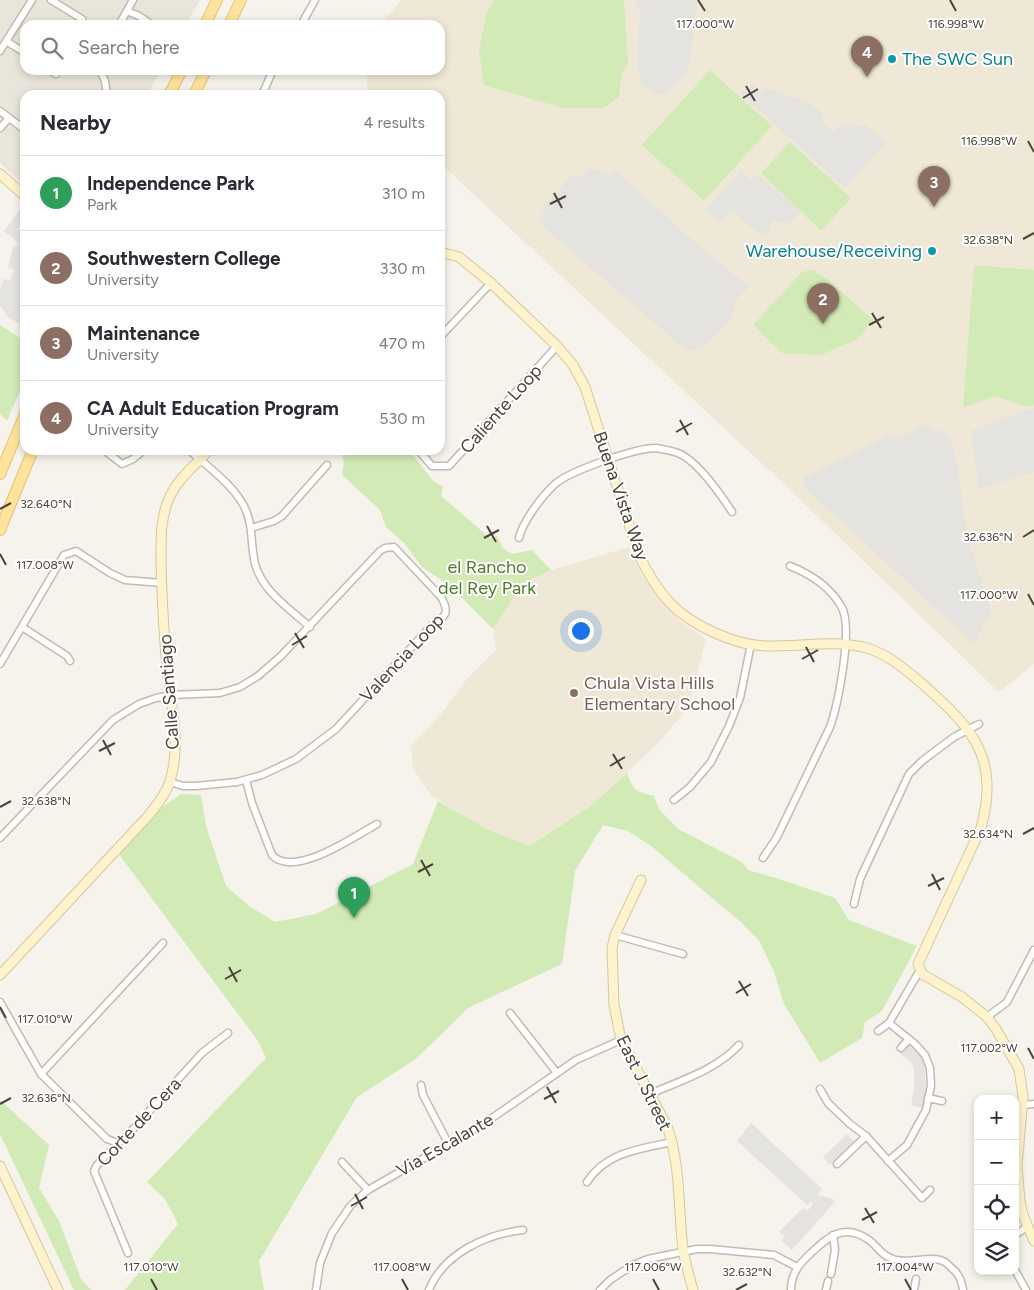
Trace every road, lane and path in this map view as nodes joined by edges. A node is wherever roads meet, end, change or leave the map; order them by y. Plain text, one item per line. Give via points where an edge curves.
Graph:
1 (32, 0) edge
2 (51, 0) edge
3 (133, 0) edge
4 (217, 0) edge
5 (241, 0) edge
6 (315, 0) edge
7 (127, 11) junction
8 (82, 19) dead end
9 (122, 20) edge
10 (145, 20) edge
11 (207, 20) edge
12 (231, 20) edge
13 (305, 20) edge
14 (6, 41) junction
15 (0, 51) edge
16 (20, 51) edge
17 (102, 75) edge
18 (180, 75) edge
19 (204, 75) edge
20 (271, 75) edge
21 (106, 90) edge
22 (172, 90) edge
23 (196, 90) edge
24 (264, 90) edge
25 (0, 111) edge
26 (9, 118) junction
27 (20, 126) edge
28 (0, 128) edge
29 (0, 174) edge
30 (20, 192) edge
31 (445, 253) edge
32 (491, 283) junction
33 (445, 333) edge
34 (557, 346) junction
35 (20, 426) edge
36 (32, 455) edge
37 (110, 455) edge
38 (136, 455) edge
39 (194, 455) edge
40 (204, 455) edge
41 (422, 455) edge
42 (200, 460) junction
43 (608, 461) junction
44 (327, 465) dead end
45 (0, 474) edge
46 (732, 512) dead end
47 (251, 528) junction
48 (0, 530) edge
49 (519, 538) dead end
50 (790, 566) dead end
51 (162, 583) junction
52 (22, 627) junction
53 (310, 627) junction
54 (751, 644) junction
55 (845, 644) junction
56 (70, 661) dead end
57 (0, 664) edge
58 (171, 696) junction
59 (979, 724) dead end
60 (968, 730) junction
61 (246, 780) junction
62 (170, 782) junction
63 (674, 800) dead end
64 (377, 824) dead end
65 (0, 838) edge
66 (763, 858) dead end
67 (642, 880) dead end
68 (854, 904) dead end
69 (615, 935) junction
70 (163, 943) dead end
71 (1034, 950) edge
72 (683, 954) dead end
73 (920, 970) junction
74 (0, 975) edge
75 (0, 1002) edge
76 (510, 1013) dead end
77 (987, 1017) junction
78 (889, 1023) junction
79 (878, 1031) dead end
80 (228, 1034) dead end
81 (909, 1039) junction
82 (621, 1040) junction
83 (739, 1044) dead end
84 (901, 1048) dead end
85 (557, 1073) junction
86 (41, 1074) junction
87 (421, 1086) dead end
88 (820, 1089) dead end
89 (650, 1094) junction
90 (928, 1098) junction
91 (942, 1101) dead end
92 (1034, 1104) edge
93 (1023, 1105) junction
94 (866, 1136) junction
95 (672, 1142) junction
96 (118, 1143) junction
97 (448, 1143) junction
98 (888, 1161) junction
99 (342, 1162) dead end
100 (837, 1164) dead end
101 (0, 1166) edge
102 (587, 1182) dead end
103 (368, 1190) junction
104 (930, 1190) dead end
105 (1027, 1227) junction
106 (523, 1230) dead end
107 (1019, 1232) edge
108 (833, 1235) junction
109 (1034, 1241) edge
110 (683, 1251) junction
111 (128, 1253) dead end
112 (797, 1267) junction
113 (1018, 1275) edge
114 (916, 1279) dead end
115 (58, 1290) edge
116 (316, 1290) edge
117 (429, 1290) edge
118 (600, 1290) edge
119 (693, 1290) edge
120 (792, 1290) edge
121 (826, 1290) edge
122 (914, 1290) edge
123 (963, 1290) edge
124 (1026, 1290) edge

1 - 14 street
2 - 8 street
3 - 7 street
4 - 11 main road
5 - 12 main road
6 - 13 street
7 - 9 street
7 - 10 street
14 - 15 street
14 - 16 street
17 - 21 street
18 - 22 main road
19 - 23 main road
20 - 24 street
25 - 26 street
26 - 27 street
26 - 28 street
29 - 30 street
31 - 32 street, Buena Vista Way via 459,257
32 - 33 street
32 - 34 street, Buena Vista Way
34 - 41 street, Caliente Loop via 449,466 432,466
34 - 43 street, Buena Vista Way via 585,387
35 - 45 main road
36 - 48 main road
37 - 38 street via 122,464
39 - 42 street
40 - 42 street, Calle Santiago
42 - 47 street via 234,491 248,514
42 - 51 street, Calle Santiago via 179,481 166,505 161,530
43 - 46 street via 639,450 656,448 677,453 706,476
43 - 49 street via 575,472 555,484 527,518
43 - 54 street, Buena Vista Way via 639,555 650,577 670,603 702,627
44 - 47 street via 282,516
47 - 53 street via 255,564 262,580 272,594
50 - 55 street via 816,580 842,607 846,618
51 - 52 street via 125,580 76,551 64,554
51 - 58 street, Calle Santiago
52 - 56 street
52 - 57 street
53 - 58 street, Valencia Loop via 274,663 244,685 220,693
53 - 61 street, Valencia Loop via 385,548 394,547 446,605 442,619 432,625 336,729 296,759
54 - 55 street, Buena Vista Way
54 - 63 street via 740,698 729,726 711,762
55 - 60 street, Buena Vista Way via 864,647 914,676
55 - 66 street via 836,708 830,727 777,837
58 - 62 street, Calle Santiago via 177,739
58 - 65 street, Valencia Loop via 139,704 113,720
59 - 60 street
60 - 68 street via 954,737 909,774 860,879
60 - 73 street, Buena Vista Way via 985,765 986,808 981,828 920,960
61 - 62 street, Valencia Loop via 203,786
61 - 64 street via 276,861 288,863 323,854
62 - 74 street, Calle Santiago via 148,816
67 - 69 street, East J Street
69 - 72 street
69 - 82 street, East J Street via 612,974
70 - 86 street
71 - 77 street via 1007,1002
73 - 77 street
73 - 78 street
75 - 86 street
76 - 85 street
77 - 93 street via 1019,1069
78 - 79 street
78 - 81 street
80 - 96 street, Corte de Cera via 202,1052
81 - 84 street
81 - 90 street via 925,1055 930,1068
82 - 85 street, Via Escalante via 586,1054
82 - 89 street, East J Street
83 - 89 street via 713,1067
85 - 97 street, Via Escalante via 482,1125
86 - 96 street via 107,1139
87 - 97 street
88 - 94 street via 828,1103
89 - 95 street, East J Street
90 - 91 street
90 - 98 street via 926,1110 907,1145
92 - 93 street
93 - 105 street via 1017,1166 1020,1201
94 - 98 street
94 - 100 street
95 - 102 street via 620,1154 593,1173
95 - 110 street, East J Street
96 - 111 street, Corte de Cera via 94,1171
97 - 103 street, Via Escalante
98 - 104 street via 922,1198
99 - 103 street
101 - 115 street
103 - 116 street, Via Escalante via 344,1214 332,1233 320,1263
105 - 107 street
105 - 109 street
106 - 117 street via 506,1232 468,1248 438,1272
108 - 112 street
108 - 121 street via 836,1250
108 - 123 street via 853,1233 869,1240 891,1258 905,1262 932,1259 946,1262 959,1275
110 - 112 street via 710,1249 774,1255
110 - 118 street via 633,1264
110 - 119 street, East J Street
112 - 120 street
113 - 124 street
114 - 122 street

